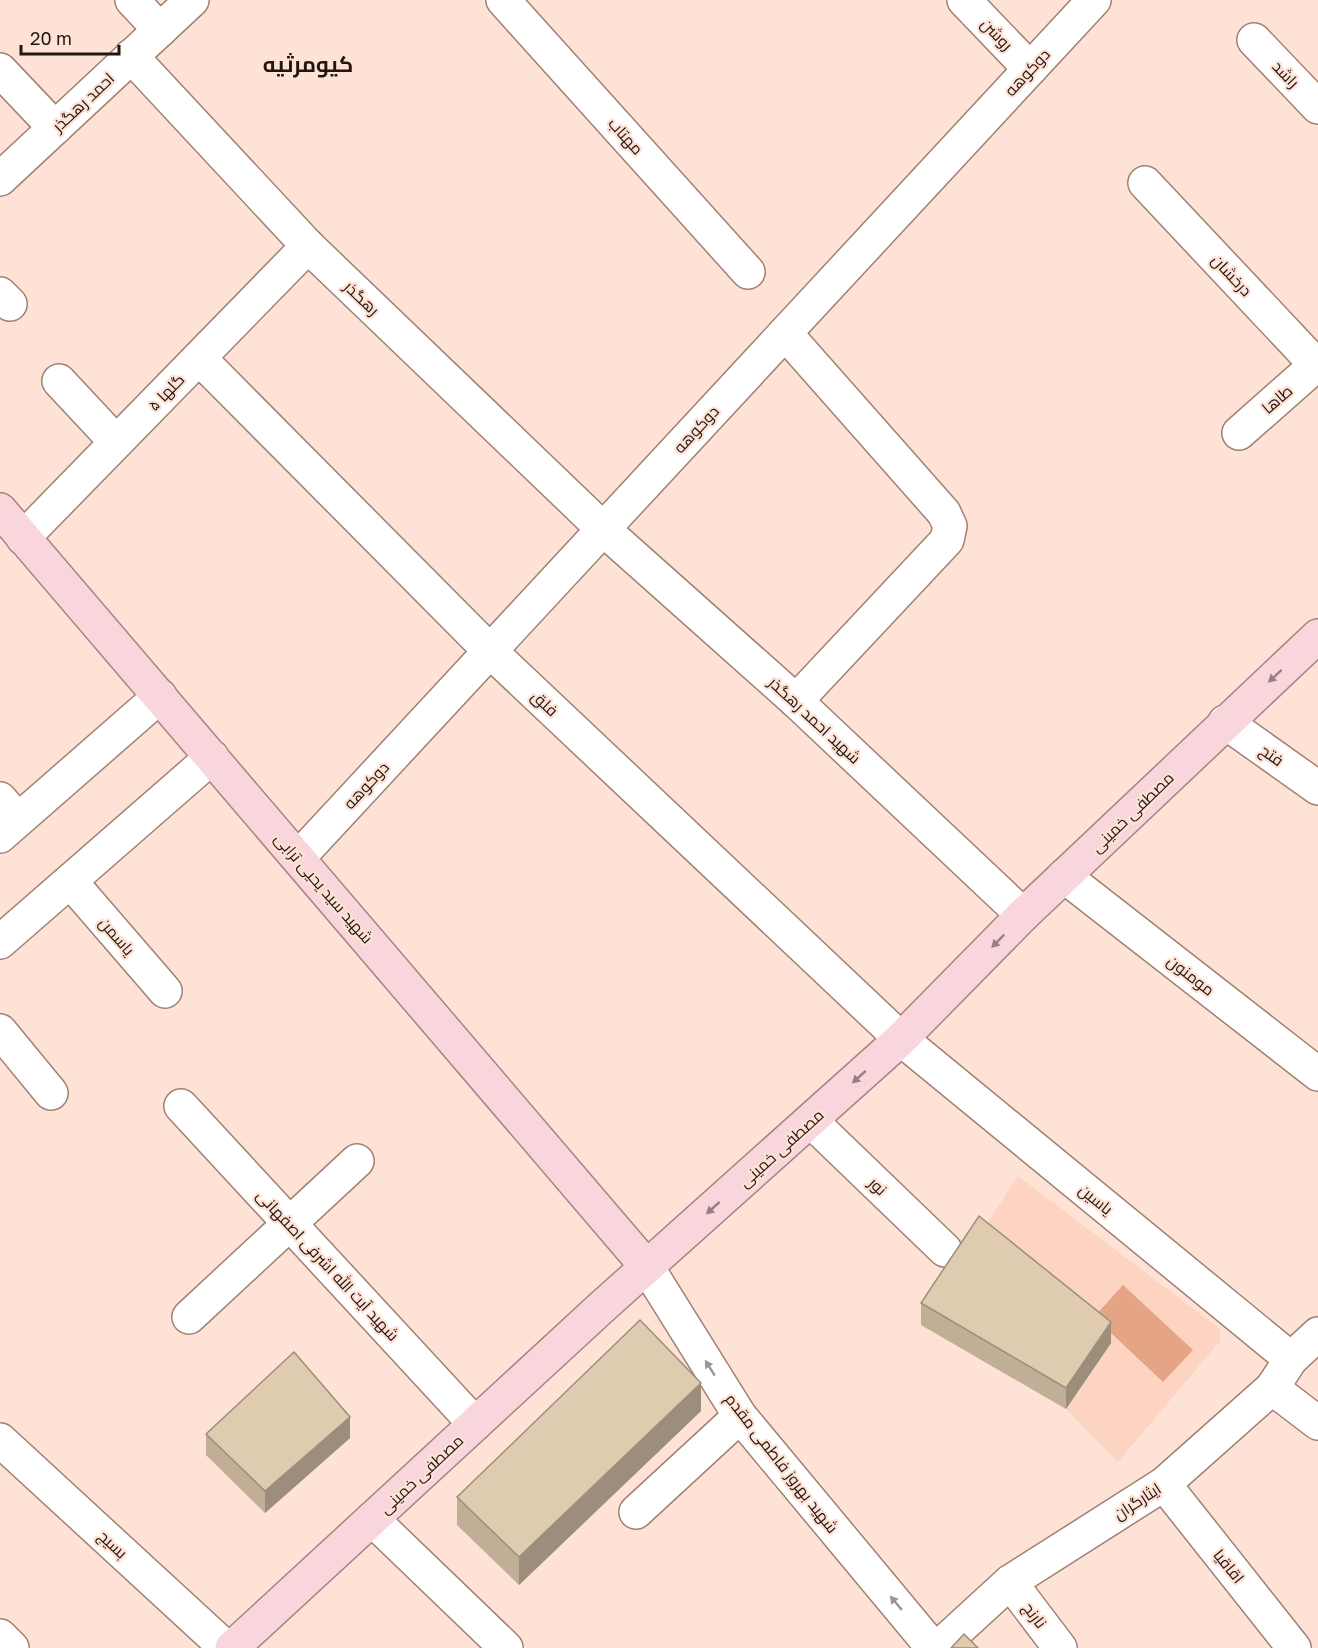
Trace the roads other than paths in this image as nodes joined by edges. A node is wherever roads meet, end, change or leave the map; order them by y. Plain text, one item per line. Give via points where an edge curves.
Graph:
1 (132, 0) edge
2 (192, 0) edge
3 (503, 0) edge
4 (964, 0) edge
5 (1094, 0) edge
6 (160, 30) junction
7 (1254, 40) dead end
8 (131, 56) junction
9 (1030, 69) junction
10 (0, 70) edge
11 (1318, 107) edge
12 (55, 128) junction
13 (0, 179) edge
14 (1145, 183) dead end
15 (308, 246) junction
16 (748, 272) dead end
17 (785, 333) junction
18 (199, 358) junction
19 (1317, 366) edge
20 (59, 381) dead end
21 (1239, 433) dead end
22 (116, 442) junction
23 (9, 527) edge
24 (603, 529) junction
25 (1318, 636) edge
26 (490, 651) junction
27 (160, 696) junction
28 (796, 701) junction
29 (1225, 722) junction
30 (212, 757) junction
31 (1318, 788) edge
32 (6, 818) edge
33 (298, 858) junction
34 (1064, 876) junction
35 (69, 881) junction
36 (1023, 915) junction
37 (0, 942) edge
38 (165, 991) dead end
39 (0, 1031) edge
40 (901, 1039) junction
41 (1318, 1074) edge
42 (51, 1092) dead end
43 (181, 1106) dead end
44 (811, 1121) junction
45 (357, 1161) dead end
46 (290, 1224) junction
47 (945, 1250) dead end
48 (647, 1267) junction
49 (189, 1317) dead end
50 (1318, 1334) edge
51 (1292, 1359) junction
52 (1272, 1388) junction
53 (740, 1416) junction
54 (1318, 1423) edge
55 (475, 1424) junction
56 (0, 1440) edge
57 (1164, 1484) junction
58 (636, 1512) dead end
59 (372, 1519) junction
60 (1010, 1582) junction
61 (0, 1636) edge
62 (12, 1648) edge
63 (226, 1648) edge
64 (232, 1648) edge
65 (506, 1648) edge
66 (933, 1648) edge
67 (939, 1648) edge
68 (1060, 1648) edge
69 (1294, 1648) edge

1 - 6 street
2 - 6 street, احمد رهگذر
3 - 16 street, مهتاب
4 - 9 street, روشن
5 - 9 street, دوکوهه
6 - 8 street, احمد رهگذر
7 - 11 street, راشد
8 - 12 street, احمد رهگذر
8 - 15 street, رهگذر
9 - 17 street, دوکوهه
10 - 12 street
12 - 13 street, احمد رهگذر
14 - 19 street, درخشان
15 - 18 street, گلها ۵
15 - 24 street, رهگذر
17 - 24 street, دوکوهه
17 - 28 street via 944,513 950,526 947,540
18 - 22 street, گلها ۵
18 - 26 street, فلق
19 - 21 street, طاها
20 - 22 street
22 - 23 street, گلها ۵
23 - 27 main road, شهید سید یحیی ترابی
24 - 26 street, دوکوهه
24 - 28 street, شهید احمد رهگذر
25 -> 29 main road, مصطفی خمینی
26 - 33 street, دوکوهه
26 - 40 street, فلق
27 - 30 main road, شهید سید یحیی ترابی
27 - 32 street
28 - 36 street, شهید احمد رهگذر
29 - 31 street, فتح
29 - 34 main road, مصطفی خمینی
30 - 33 main road, شهید سید یحیی ترابی
30 - 35 street
33 - 48 main road, شهید سید یحیی ترابی
34 - 36 main road, مصطفی خمینی
34 - 41 street, مومنون
35 - 37 street
35 - 38 street, یاسمن
36 -> 40 main road, مصطفی خمینی
39 - 42 street
40 -> 44 main road, مصطفی خمینی
40 - 51 street, یاسین
43 - 46 street, شهید آیت الله اشرفی اصفهانی
44 - 47 street, نور
44 -> 48 main road, مصطفی خمینی
45 - 46 street
46 - 49 street
46 - 55 street, شهید آیت الله اشرفی اصفهانی
53 -> 48 street, شهید بهروز فاطمی مقدم
48 - 55 main road, مصطفی خمینی
50 - 51 street, ایثارگران
51 - 52 street, ایثارگران
52 - 54 street
52 - 57 street, ایثارگران
53 - 58 street
66 -> 53 street, شهید بهروز فاطمی مقدم
55 - 59 main road, مصطفی خمینی
56 - 63 street, بسیج
57 - 60 street, ایثارگران
57 - 69 street, اقاقیا
59 - 64 main road, مصطفی خمینی
59 - 65 street
60 - 67 street, ایثارگران
60 - 68 street, نارنج
61 - 62 street

